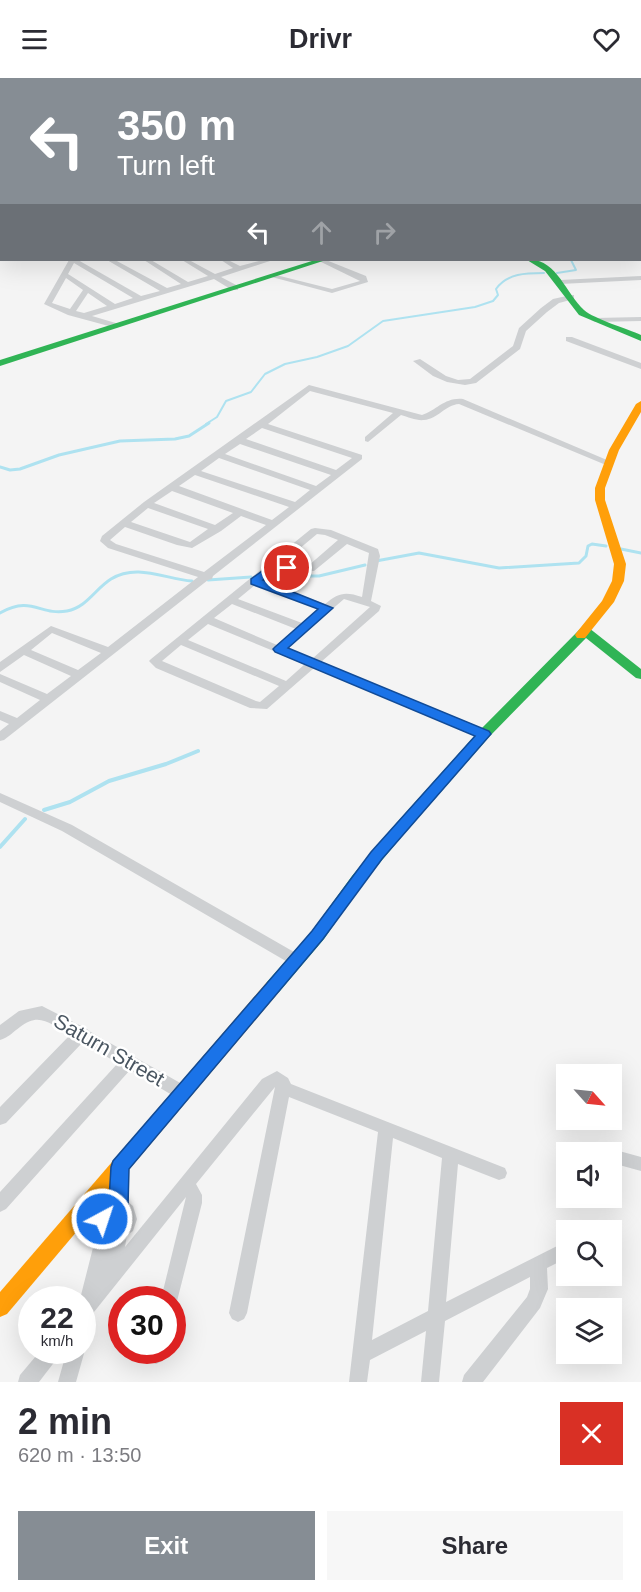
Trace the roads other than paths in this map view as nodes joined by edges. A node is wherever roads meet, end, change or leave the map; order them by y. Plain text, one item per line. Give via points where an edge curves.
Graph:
1 (72, 261) edge
2 (75, 261) edge
3 (112, 261) edge
4 (149, 261) edge
5 (187, 261) edge
6 (226, 261) edge
7 (262, 261) edge
8 (319, 261) edge
9 (324, 261) edge
10 (533, 261) edge
11 (240, 268) junction
12 (64, 274) junction
13 (272, 276) junction
14 (215, 277) junction
15 (641, 278) edge
16 (560, 282) junction
17 (188, 285) junction
18 (235, 288) junction
19 (87, 289) junction
20 (166, 291) junction
21 (571, 297) junction
22 (140, 299) junction
23 (114, 307) junction
24 (71, 313) junction
25 (83, 316) junction
26 (641, 319) edge
27 (596, 320) junction
28 (116, 326) junction
29 (641, 338) edge
30 (570, 339) dead end
31 (417, 361) dead end
32 (0, 363) edge
33 (641, 366) edge
34 (641, 404) edge
35 (399, 412) junction
36 (261, 425) junction
37 (369, 439) dead end
38 (239, 440) junction
39 (218, 455) junction
40 (609, 463) junction
41 (194, 472) junction
42 (338, 474) junction
43 (171, 488) junction
44 (318, 490) junction
45 (147, 504) junction
46 (297, 506) junction
47 (240, 512) junction
48 (123, 523) junction
49 (274, 524) junction
50 (217, 528) junction
51 (346, 539) junction
52 (273, 566) junction
53 (208, 577) junction
54 (255, 581) junction
55 (231, 600) junction
56 (366, 601) junction
57 (327, 608) junction
58 (206, 619) junction
59 (304, 628) junction
60 (585, 631) junction
61 (179, 640) junction
62 (279, 649) junction
63 (23, 651) junction
64 (109, 652) junction
65 (314, 664) junction
66 (0, 668) edge
67 (79, 675) junction
68 (641, 675) edge
69 (0, 678) edge
70 (288, 686) junction
71 (47, 699) junction
72 (0, 715) edge
73 (17, 723) junction
74 (484, 734) junction
75 (0, 737) edge
76 (0, 797) edge
77 (296, 960) junction
78 (0, 1034) edge
79 (82, 1034) junction
80 (129, 1061) junction
81 (283, 1088) junction
82 (183, 1093) junction
83 (0, 1118) edge
84 (386, 1129) junction
85 (451, 1154) junction
86 (622, 1158) edge
87 (641, 1164) edge
88 (120, 1167) junction
89 (499, 1173) dead end
90 (187, 1184) junction
91 (91, 1201) junction
92 (0, 1204) edge
93 (113, 1218) junction
94 (556, 1255) edge
95 (538, 1264) junction
96 (109, 1280) junction
97 (93, 1286) edge
98 (173, 1286) edge
99 (96, 1298) edge
100 (0, 1307) edge
101 (238, 1313) dead end
102 (436, 1317) junction
103 (361, 1355) junction
104 (42, 1364) edge
105 (72, 1364) edge
106 (27, 1382) edge
107 (68, 1382) edge
108 (358, 1382) edge
109 (430, 1382) edge
110 (471, 1382) edge

1 - 12 street
2 - 22 street
3 - 20 street
4 - 17 street
5 - 14 street
6 - 11 street
7 - 11 street
8 - 13 street
9 - 13 street via 363,278 364,282 332,291
10 - 16 street
11 - 14 street
12 - 19 street
12 - 24 street via 49,306
13 - 18 street
14 - 17 street
14 - 18 street
15 - 16 street
16 - 21 street
17 - 20 street
18 - 28 street
19 - 23 street
19 - 24 street
20 - 22 street
21 - 27 street via 582,313
21 - 31 street via 544,310 522,330 517,347 473,381 465,384 432,374
22 - 23 street
23 - 25 street
24 - 25 street
25 - 28 street
26 - 27 street
27 - 29 street
28 - 32 street
30 - 33 street
34 - 40 street
35 - 36 street via 309,388
35 - 37 street
35 - 40 street via 426,418 449,401 460,401
36 - 38 street
36 - 42 street via 359,457
38 - 39 street
38 - 42 street
39 - 41 street
39 - 44 street
40 - 60 street via 601,479 600,500 620,564 618,581 608,602
41 - 43 street
41 - 46 street
42 - 44 street
43 - 45 street
43 - 47 street
44 - 46 street
45 - 48 street
45 - 50 street
46 - 49 street
47 - 49 street
47 - 50 street
48 - 50 street via 188,545
48 - 53 street via 106,538 107,544
49 - 53 street
51 - 52 street via 310,569
51 - 52 street via 315,531
51 - 56 street via 369,547 375,554
52 - 54 street
53 - 64 street
54 - 55 street
54 - 57 street
55 - 58 street
55 - 59 street
56 - 57 street via 344,595
56 - 65 street via 376,609
57 - 59 street
58 - 61 street
58 - 62 street
59 - 62 street
60 - 68 street
60 - 74 street
61 - 70 street
61 - 70 street via 157,657 156,664 259,706
62 - 65 street
63 - 64 street via 51,629
63 - 66 street
63 - 67 street
64 - 67 street
65 - 70 street
65 - 74 street
67 - 71 street
69 - 71 street
71 - 73 street
72 - 73 street
73 - 75 street
74 - 77 street via 376,855
76 - 77 street via 67,828
77 - 82 street
78 - 79 street, Saturn Street via 33,1012 50,1015
79 - 80 street, Saturn Street
79 - 83 street
80 - 82 street, Saturn Street
80 - 92 street
81 - 84 street
81 - 90 street via 281,1079 271,1080
81 - 101 street
82 - 88 street
84 - 85 street
84 - 103 street
85 - 89 street
85 - 102 street
86 - 87 street
88 - 91 street
88 - 93 street
90 - 96 street
90 - 98 street via 194,1203
91 - 93 street
91 - 100 street
93 - 96 street
93 - 97 street
94 - 95 street
95 - 102 street
95 - 110 street via 539,1289 534,1302
96 - 99 street
102 - 103 street
102 - 109 street
103 - 108 street
104 - 106 street
105 - 107 street

